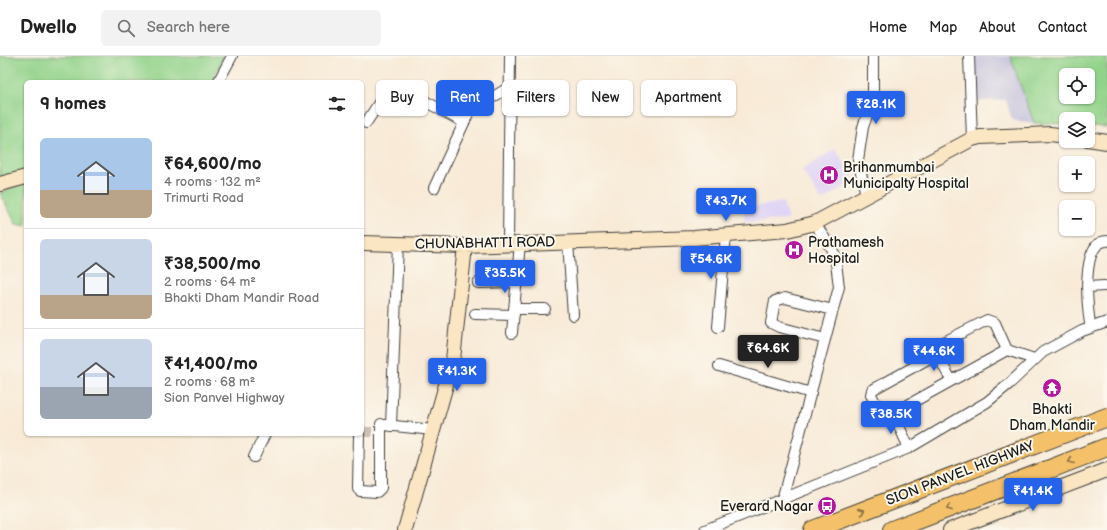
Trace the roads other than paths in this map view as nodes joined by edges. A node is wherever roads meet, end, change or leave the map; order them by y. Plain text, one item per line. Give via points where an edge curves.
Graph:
1 (232, 56) edge
2 (510, 56) edge
3 (873, 56) edge
4 (969, 56) edge
5 (219, 80) edge
6 (511, 80) edge
7 (502, 92) edge
8 (512, 116) edge
9 (463, 122) junction
10 (366, 123) dead end
11 (1059, 135) edge
12 (972, 138) junction
13 (1095, 140) edge
14 (1107, 142) edge
15 (24, 177) edge
16 (0, 184) edge
17 (434, 188) dead end
18 (866, 195) junction
19 (815, 223) junction
20 (726, 235) junction
21 (1107, 241) edge
22 (364, 242) edge
23 (568, 242) junction
24 (514, 243) junction
25 (398, 244) junction
26 (465, 246) junction
27 (517, 282) junction
28 (478, 283) dead end
29 (1104, 286) dead end
30 (1088, 287) junction
31 (545, 309) dead end
32 (832, 310) junction
33 (514, 312) junction
34 (475, 314) dead end
35 (573, 315) dead end
36 (1107, 322) edge
37 (718, 327) dead end
38 (1091, 328) junction
39 (512, 333) dead end
40 (825, 339) junction
41 (1007, 350) junction
42 (937, 354) junction
43 (1034, 359) junction
44 (719, 366) dead end
45 (951, 380) junction
46 (811, 393) junction
47 (893, 413) junction
48 (1107, 417) edge
49 (381, 428) junction
50 (433, 430) junction
51 (264, 436) edge
52 (358, 436) edge
53 (1107, 447) edge
54 (909, 448) junction
55 (254, 457) dead end
56 (1107, 470) edge
57 (782, 500) junction
58 (405, 530) edge
59 (705, 530) edge
60 (813, 530) edge
61 (892, 530) edge
62 (950, 530) edge

1 - 5 street
2 - 6 street
3 - 18 street via 873,99 863,127 858,160
4 - 12 street
7 - 9 street via 469,112
8 - 24 street
9 - 10 street via 401,88 394,87 388,89
9 - 17 street
11 - 12 main road, CHUNABHATTI ROAD
12 - 18 main road, CHUNABHATTI ROAD
13 - 14 main road
15 - 16 main road
18 - 19 main road, CHUNABHATTI ROAD
19 - 20 main road, CHUNABHATTI ROAD via 787,230
19 - 32 street via 835,255 839,287
20 - 23 main road, CHUNABHATTI ROAD
20 - 37 street
21 - 30 street via 1096,246 1089,265
22 - 25 main road, CHUNABHATTI ROAD
23 - 24 main road, CHUNABHATTI ROAD
23 - 35 street
24 - 26 main road, CHUNABHATTI ROAD
24 - 27 street
25 - 26 main road, CHUNABHATTI ROAD
25 - 49 street
26 - 50 main road via 453,360
27 - 28 street
27 - 33 street
29 - 30 street
30 - 38 street via 1087,304
31 - 33 street
32 - 40 street
32 - 40 street via 786,298 775,301 771,323
33 - 34 street
33 - 39 street
36 - 38 street
38 - 43 street
40 - 46 street
41 - 42 street via 995,323 987,320 938,345 935,350
41 - 43 street
41 - 45 street
42 - 45 street
42 - 47 street via 872,390 871,395 882,414 888,416
43 - 54 street via 987,402
44 - 46 street
45 - 47 street
46 - 57 street
47 - 54 street
60 -> 48 highway, SION PANVEL HIGHWAY
49 - 50 street
49 - 52 street via 381,488 377,492 358,489
50 - 58 main road
51 - 55 street
53 -> 61 highway, SION PANVEL HIGHWAY
54 - 57 street
56 - 62 main road
57 - 59 street

